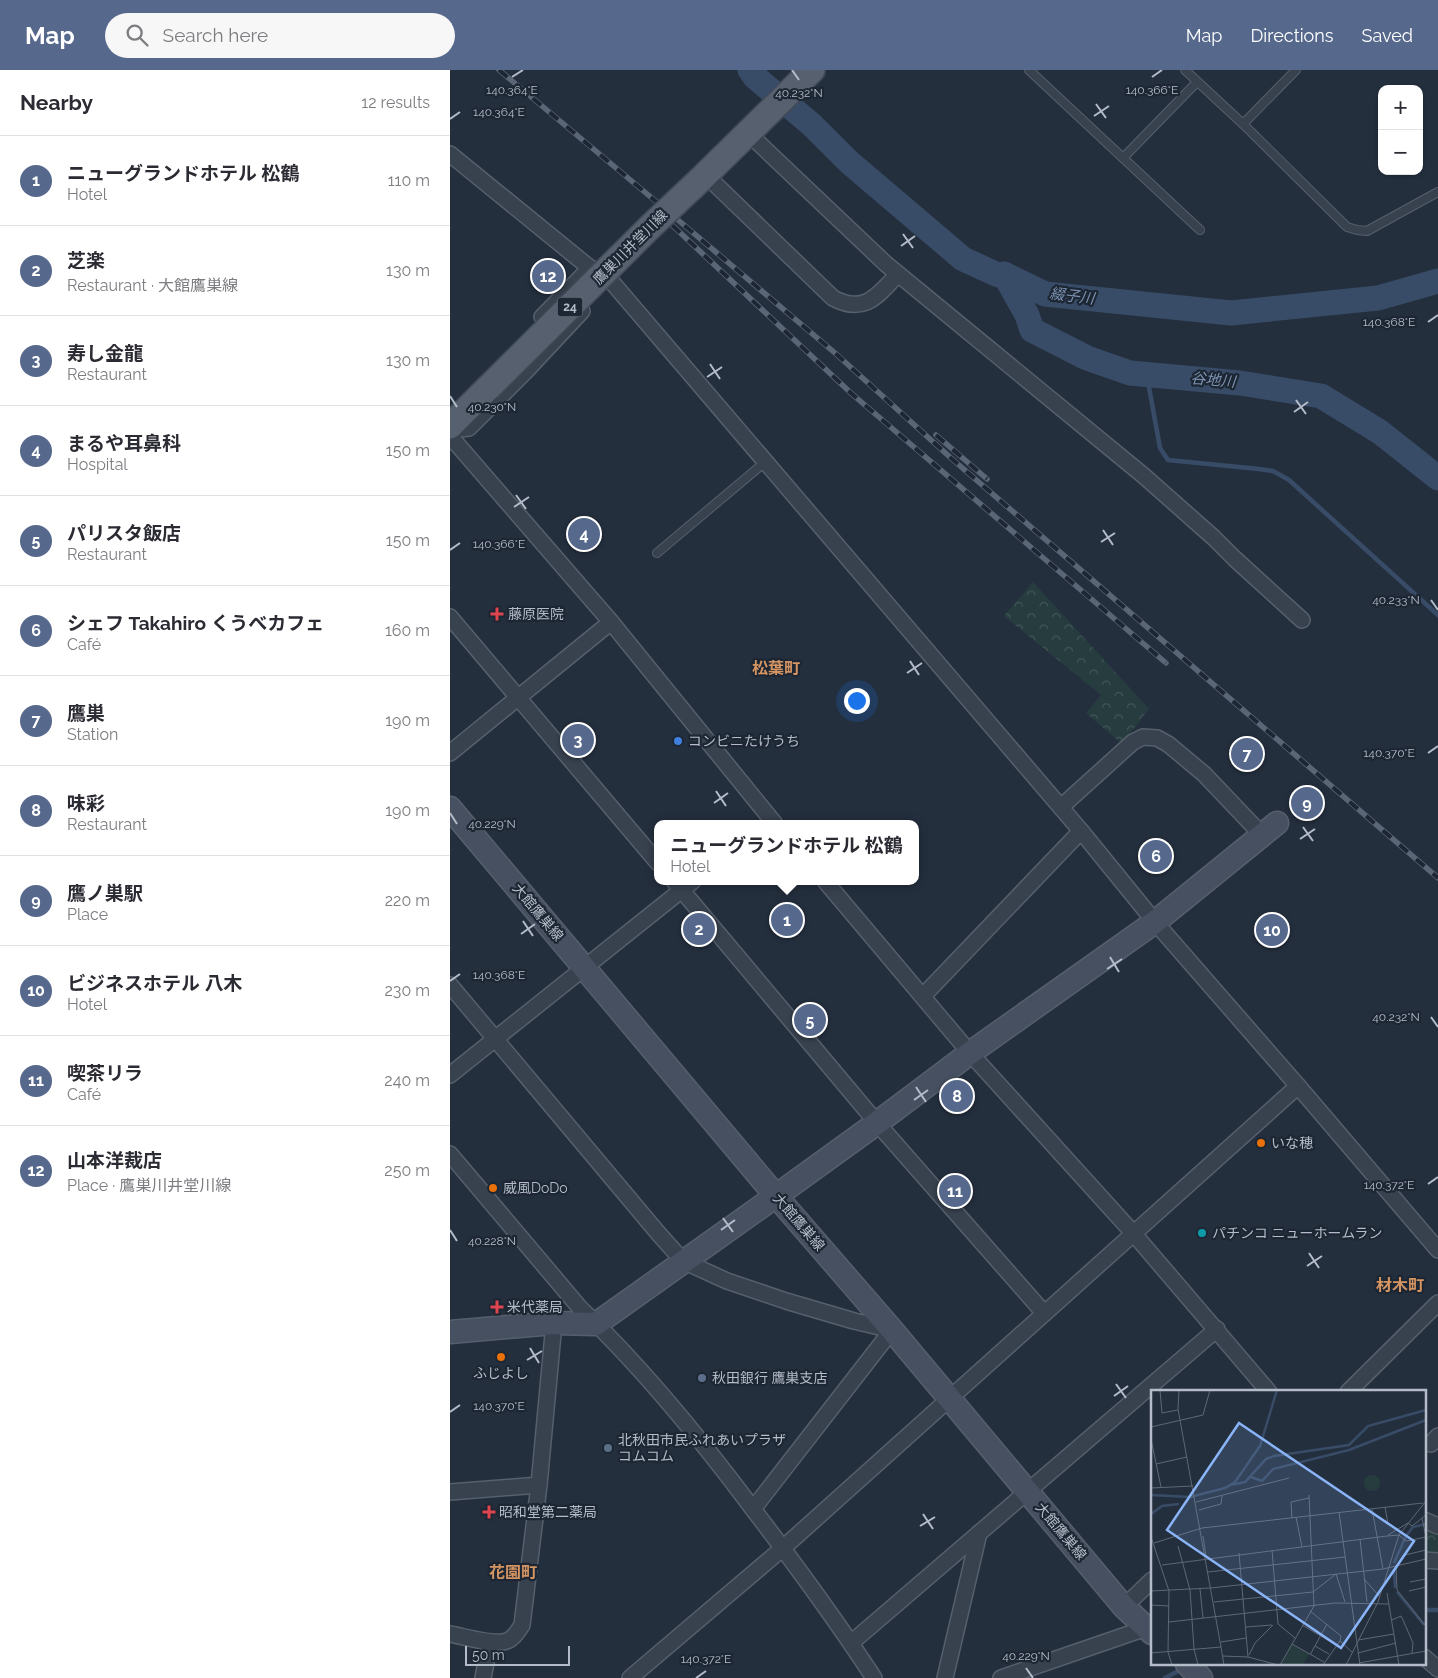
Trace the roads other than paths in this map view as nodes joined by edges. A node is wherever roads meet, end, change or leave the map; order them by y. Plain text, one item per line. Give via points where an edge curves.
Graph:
1 (812, 70) edge
2 (1029, 70) edge
3 (1184, 70) edge
4 (1296, 70) edge
5 (1197, 82) junction
6 (1243, 124) junction
7 (752, 129) junction
8 (450, 154) edge
9 (1123, 158) junction
10 (708, 182) junction
11 (1438, 192) edge
12 (1200, 230) dead end
13 (590, 268) junction
14 (898, 274) junction
15 (611, 281) junction
16 (450, 411) edge
17 (450, 428) edge
18 (450, 436) edge
19 (764, 462) junction
20 (657, 553) dead end
21 (450, 617) edge
22 (1302, 620) dead end
23 (610, 622) junction
24 (519, 698) junction
25 (450, 753) edge
26 (1061, 807) junction
27 (450, 808) edge
28 (770, 820) edge
29 (1270, 829) joint
30 (1081, 830) junction
31 (654, 858) edge
32 (682, 885) edge
33 (684, 885) edge
34 (828, 885) edge
35 (1155, 922) junction
36 (585, 967) junction
37 (450, 985) edge
38 (923, 996) junction
39 (494, 1038) junction
40 (970, 1053) junction
41 (450, 1075) edge
42 (1298, 1086) junction
43 (877, 1123) junction
44 (450, 1154) edge
45 (776, 1196) junction
46 (1134, 1234) junction
47 (1438, 1250) edge
48 (683, 1261) junction
49 (1438, 1304) edge
50 (1044, 1313) junction
51 (554, 1323) junction
52 (596, 1324) junction
53 (1217, 1329) junction
54 (892, 1330) junction
55 (450, 1332) edge
56 (1267, 1390) edge
57 (1350, 1390) edge
58 (949, 1400) junction
59 (539, 1484) junction
60 (450, 1492) edge
61 (1028, 1492) junction
62 (753, 1509) junction
63 (1426, 1521) edge
64 (1438, 1526) edge
65 (979, 1533) junction
66 (783, 1548) junction
67 (1151, 1581) edge
68 (1124, 1607) junction
69 (1150, 1629) edge
70 (450, 1634) edge
71 (490, 1642) junction
72 (851, 1643) junction
73 (1426, 1659) edge
74 (1438, 1669) edge
75 (484, 1678) edge
76 (630, 1678) edge
77 (874, 1678) edge
78 (945, 1678) edge
79 (1001, 1678) edge

1 - 7 main road, 鷹巣川井堂川線 / 24
2 - 9 lane
3 - 5 lane
4 - 6 lane
5 - 6 lane
5 - 9 lane
6 - 11 lane via 1347,227 1366,231
7 - 10 main road, 鷹巣川井堂川線 / 24
7 - 14 street
8 - 13 street
9 - 12 lane
10 - 14 street via 843,303 862,305 874,299
10 - 17 main road, 鷹巣川井堂川線 / 24, bridge via 651,226
13 - 15 street
13 - 16 street
14 - 22 street via 1144,476
15 - 17 street via 469,428
15 - 19 street
18 - 23 street
19 - 20 lane
19 - 26 street
21 - 24 street
23 - 24 street
23 - 28 street
24 - 25 street
24 - 31 street
26 - 29 street via 1133,742 1143,737 1157,738
26 - 30 street
27 - 36 main road, 大館鷹巣線
29 - 35 main road
30 - 35 street
30 - 38 street
32 - 36 street
33 - 43 street
34 - 38 street
35 - 40 main road
35 - 42 street
36 - 39 street
36 - 45 main road, 大館鷹巣線
37 - 39 street
38 - 40 street
39 - 41 street
39 - 48 street
40 - 43 main road
40 - 46 street
42 - 46 street
42 - 47 street
43 - 45 main road
43 - 50 street
44 - 52 street
45 - 48 main road
45 - 54 main road, 大館鷹巣線
46 - 50 street
46 - 53 street
48 - 52 main road
48 - 54 street via 727,1281 786,1301
49 - 57 street
50 - 58 street
51 - 52 main road
51 - 55 main road
51 - 59 street
52 - 62 street via 704,1443
53 - 56 street
53 - 61 street
54 - 58 main road, 大館鷹巣線
54 - 62 street
58 - 61 main road, 大館鷹巣線
58 - 66 street
59 - 60 street
59 - 71 street via 522,1625 507,1642
61 - 65 street
61 - 68 main road, 大館鷹巣線
62 - 66 street
63 - 64 street
65 - 72 street
65 - 78 street
66 - 72 street
66 - 76 street
67 - 68 street
68 - 69 main road, 大館鷹巣線
69 - 79 street
70 - 71 street
71 - 75 street
72 - 77 street
73 - 74 street

